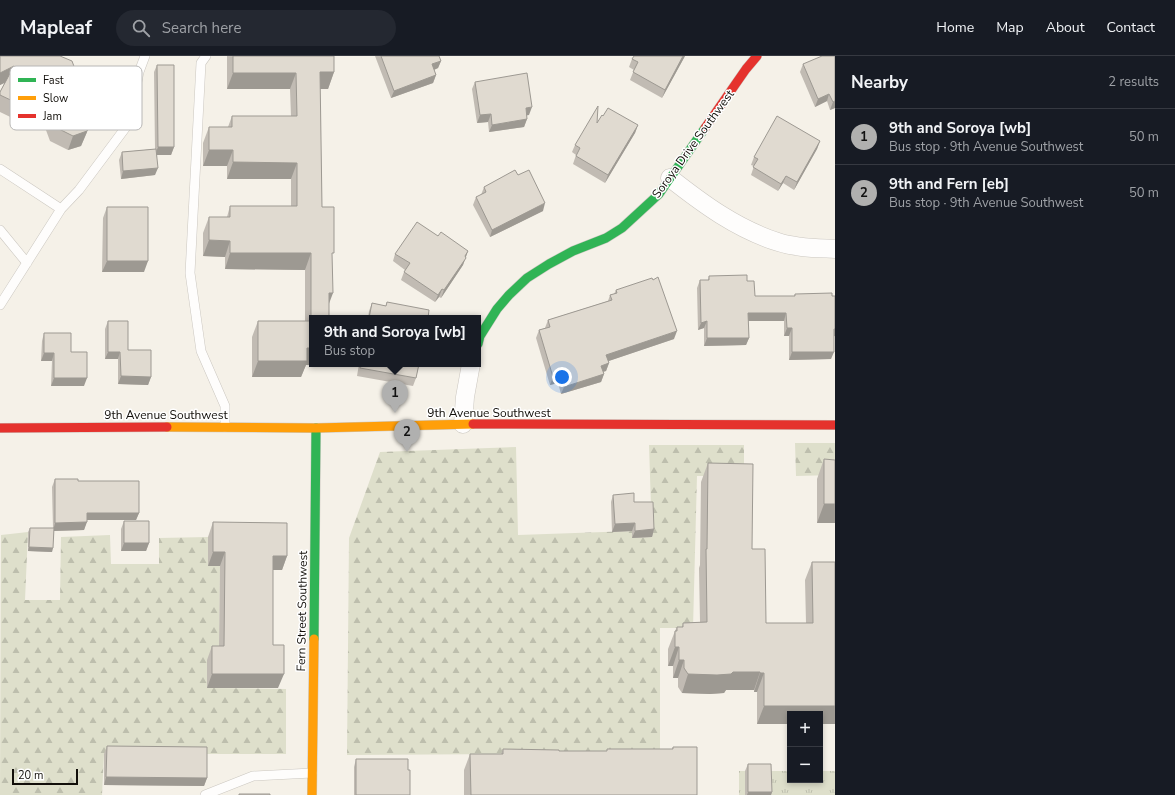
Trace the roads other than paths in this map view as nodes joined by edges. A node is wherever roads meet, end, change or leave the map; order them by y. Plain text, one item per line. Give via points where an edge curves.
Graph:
1 (145, 56) edge
2 (206, 56) edge
3 (757, 56) edge
4 (141, 66) edge
5 (124, 130) edge
6 (0, 169) edge
7 (670, 178) junction
8 (62, 209) junction
9 (0, 230) edge
10 (835, 248) edge
11 (27, 264) junction
12 (0, 305) edge
13 (481, 334) edge
14 (470, 367) edge
15 (463, 424) junction
16 (835, 425) edge
17 (225, 427) junction
18 (0, 428) edge
19 (316, 428) junction
20 (312, 773) junction
21 (205, 795) edge
22 (312, 795) edge

1 - 4 lane
2 - 17 lane via 201,63 190,273 201,351 225,406
3 - 7 street, Soroya Drive Southwest
5 - 8 lane
6 - 8 lane
7 - 10 street via 703,203 751,232 778,242 809,248
7 - 13 street, Soroya Drive Southwest via 659,194 622,228 606,238 573,251 527,278 497,309
8 - 11 lane
9 - 11 lane
11 - 12 lane
14 - 15 street
15 - 16 street, 9th Avenue Southwest
15 - 19 street, 9th Avenue Southwest
17 - 18 street, 9th Avenue Southwest
17 - 19 street, 9th Avenue Southwest
19 - 20 street, Fern Street Southwest
20 - 21 lane via 253,776
20 - 22 street, Fern Street Southwest

